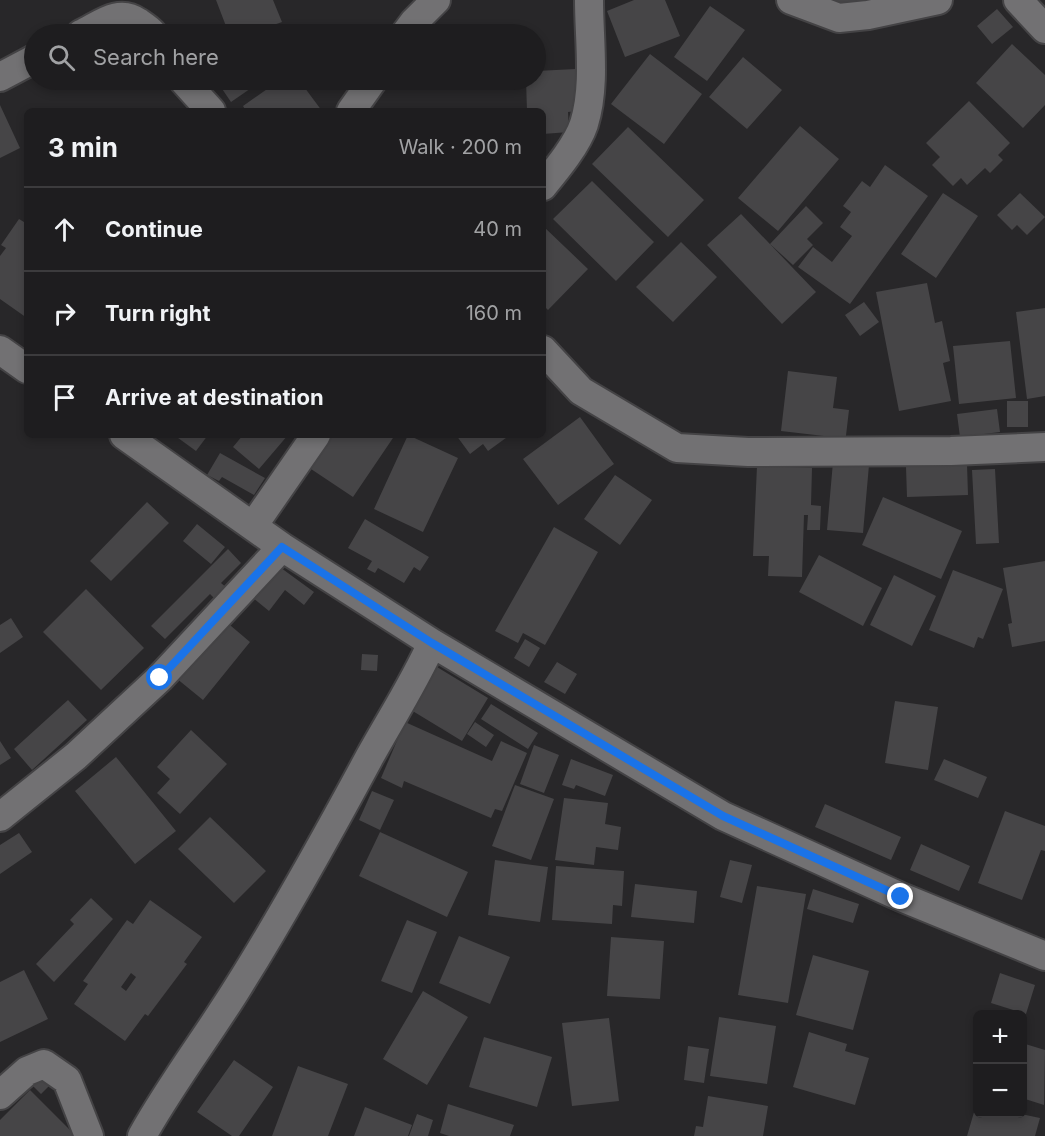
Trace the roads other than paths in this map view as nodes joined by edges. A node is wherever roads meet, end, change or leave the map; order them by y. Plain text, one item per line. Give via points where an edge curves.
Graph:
1 (436, 0) edge
2 (589, 0) edge
3 (791, 0) edge
4 (938, 0) edge
5 (1018, 0) edge
6 (1044, 21) edge
7 (101, 24) edge
8 (141, 24) edge
9 (412, 24) edge
10 (24, 64) edge
11 (0, 77) edge
12 (192, 90) edge
13 (366, 90) edge
14 (208, 108) edge
15 (353, 108) edge
16 (546, 183) edge
17 (0, 350) edge
18 (546, 353) edge
19 (24, 367) edge
20 (128, 438) edge
21 (314, 438) edge
22 (1045, 447) edge
23 (253, 526) junction
24 (282, 547) junction
25 (432, 643) junction
26 (0, 816) edge
27 (1045, 956) edge
28 (0, 1095) edge
29 (89, 1136) edge
30 (142, 1136) edge

1 - 9 street
2 - 16 street via 591,90 584,126
3 - 4 street via 840,18
5 - 6 street
7 - 8 street via 115,17 130,17
10 - 11 street
12 - 14 street
13 - 15 street
17 - 19 street
18 - 22 street via 581,391 677,448 759,452
20 - 23 street
21 - 23 street
23 - 24 street
24 - 25 street
24 - 26 street via 160,678 76,756
25 - 27 street via 723,816 901,897
25 - 30 street via 416,679 307,872
28 - 29 street via 27,1071 44,1064 67,1080

